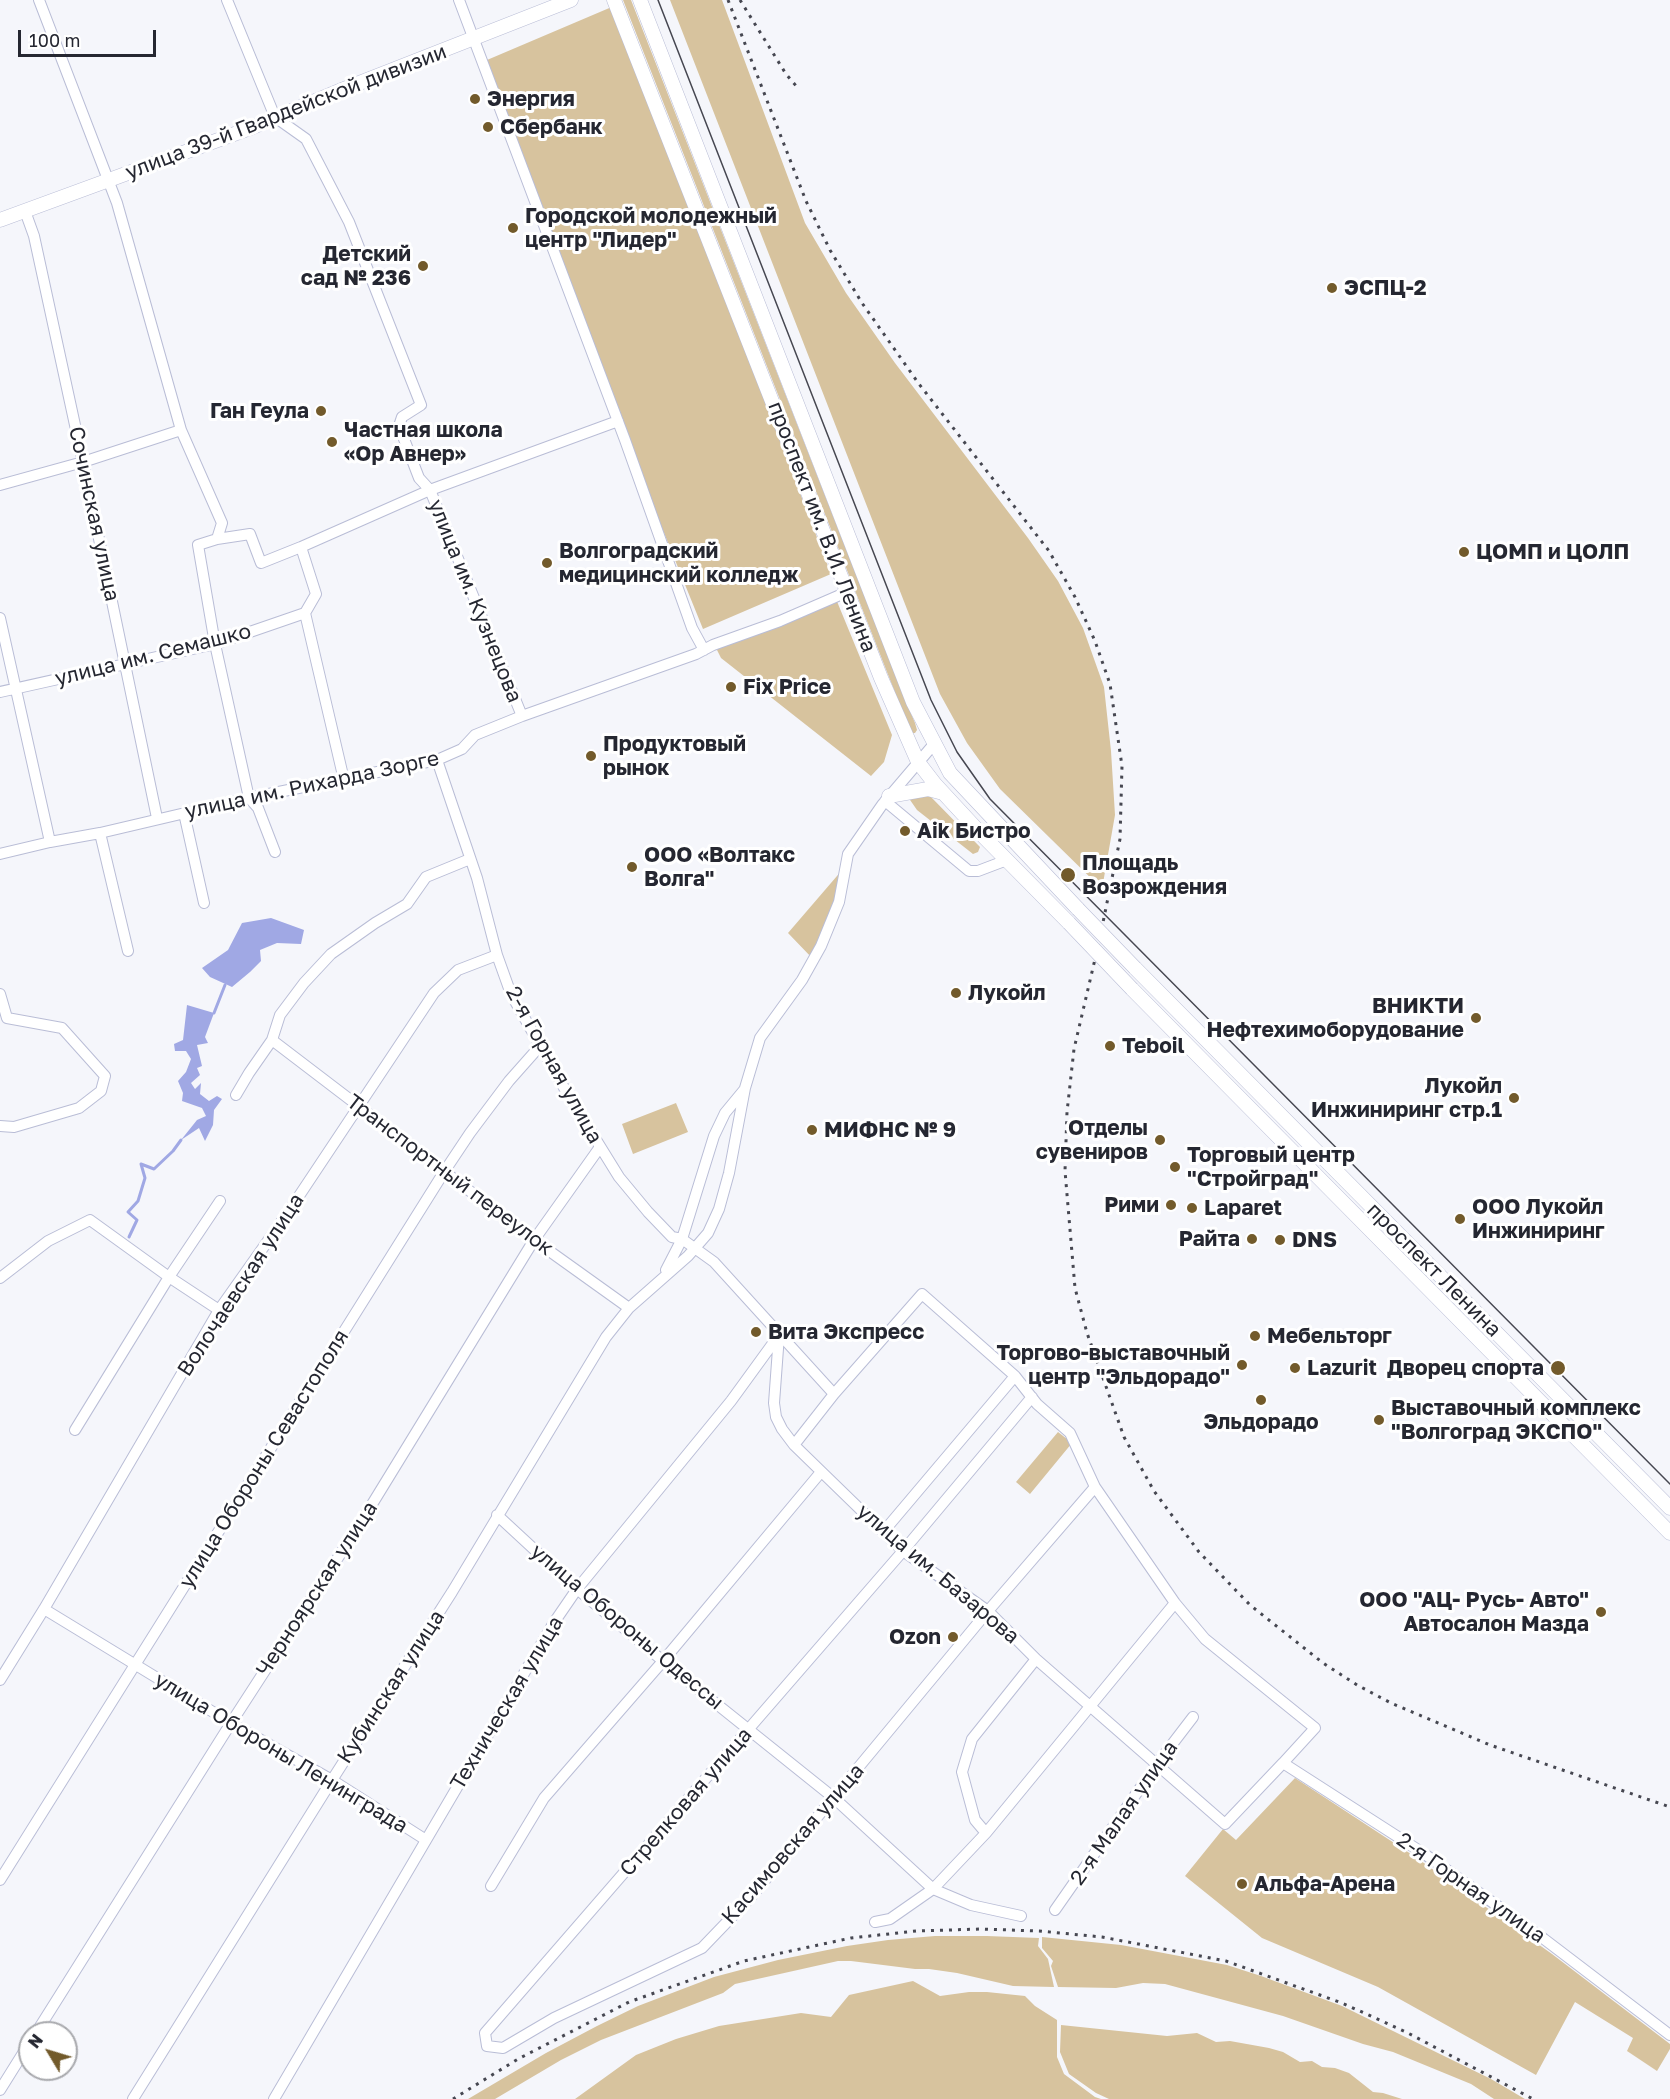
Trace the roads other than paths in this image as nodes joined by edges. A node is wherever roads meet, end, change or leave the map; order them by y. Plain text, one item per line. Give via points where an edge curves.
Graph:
1 (39, 0) edge
2 (227, 0) edge
3 (459, 0) edge
4 (571, 0) edge
5 (614, 0) edge
6 (640, 0) edge
7 (475, 39) junction
8 (276, 117) junction
9 (106, 180) junction
10 (25, 211) junction
11 (0, 220) edge
12 (618, 422) junction
13 (181, 430) junction
14 (83, 462) junction
15 (0, 485) edge
16 (430, 490) junction
17 (217, 539) junction
18 (301, 548) junction
19 (847, 592) junction
20 (305, 612) junction
21 (0, 618) edge
22 (215, 644) junction
23 (704, 650) junction
24 (125, 665) junction
25 (15, 689) junction
26 (0, 692) edge
27 (522, 716) junction
28 (934, 744) junction
29 (437, 760) junction
30 (918, 762) junction
31 (344, 780) junction
32 (944, 793) junction
33 (249, 798) junction
34 (887, 799) junction
35 (184, 813) junction
36 (158, 818) junction
37 (100, 833) junction
38 (50, 842) junction
39 (275, 852) dead end
40 (0, 854) edge
41 (470, 859) junction
42 (1007, 860) junction
43 (204, 903) dead end
44 (128, 951) dead end
45 (497, 955) junction
46 (1135, 968) joint
47 (1132, 989) joint
48 (0, 994) edge
49 (272, 1040) junction
50 (540, 1046) junction
51 (745, 1088) junction
52 (236, 1095) dead end
53 (359, 1106) junction
54 (0, 1126) edge
55 (600, 1147) junction
56 (444, 1172) junction
57 (220, 1202) dead end
58 (682, 1239) junction
59 (534, 1240) junction
60 (695, 1248) junction
61 (169, 1277) junction
62 (0, 1278) edge
63 (658, 1283) junction
64 (629, 1308) junction
65 (219, 1310) junction
66 (779, 1335) junction
67 (1015, 1376) junction
68 (834, 1394) junction
69 (1032, 1397) junction
70 (1582, 1418) junction
71 (75, 1430) dead end
72 (1569, 1431) junction
73 (794, 1445) junction
74 (821, 1472) junction
75 (1095, 1487) junction
76 (1670, 1508) edge
77 (497, 1515) junction
78 (884, 1532) junction
79 (1670, 1533) edge
80 (903, 1551) junction
81 (576, 1589) junction
82 (1175, 1603) junction
83 (44, 1609) junction
84 (987, 1611) junction
85 (1036, 1659) junction
86 (663, 1661) junction
87 (135, 1665) junction
88 (0, 1680) edge
89 (1090, 1706) junction
90 (1193, 1718) dead end
91 (231, 1723) junction
92 (749, 1729) junction
93 (1283, 1763) junction
94 (1157, 1764) junction
95 (332, 1780) junction
96 (834, 1797) junction
97 (986, 1833) junction
98 (426, 1840) junction
99 (0, 1880) edge
100 (491, 1886) dead end
101 (933, 1889) junction
102 (1055, 1910) dead end
103 (1021, 1916) dead end
104 (875, 1922) dead end
105 (554, 2018) joint
106 (44, 2021) edge
107 (1670, 2035) edge
108 (18, 2061) edge
109 (0, 2090) edge
110 (133, 2099) edge
111 (274, 2099) edge

1 - 9 street
2 - 8 street
3 - 7 street
4 - 7 main road, улица 39-й Гвардейской дивизии
5 - 19 main road, проспект им. В.И. Ленина
6 - 28 main road, проспект им. В.И. Ленина via 913,702
7 - 8 main road, улица 39-й Гвардейской дивизии
7 - 12 street
8 - 9 main road, улица 39-й Гвардейской дивизии
8 - 16 street, улица им. Кузнецова via 302,135 349,222 421,405 402,417 399,426 419,478
9 - 10 main road, улица 39-й Гвардейской дивизии
9 - 13 street via 117,203
10 - 11 main road, улица 39-й Гвардейской дивизии
10 - 14 street, Сочинская улица via 34,236
12 - 16 street
12 - 23 street via 692,628
13 - 14 street
13 - 17 street via 222,523
14 - 15 street
14 - 24 street, Сочинская улица
16 - 18 street
16 - 27 street, улица им. Кузнецова
17 - 18 street via 250,534 261,562
17 - 22 street via 198,545
18 - 20 street via 316,594
19 - 23 street, улица им. Рихарда Зорге
19 - 30 main road, проспект им. В.И. Ленина
20 - 22 street, улица им. Семашко
20 - 31 street
21 - 25 street
22 - 24 street, улица им. Семашко
22 - 33 street
23 - 27 street, улица им. Рихарда Зорге
24 - 25 street, улица им. Семашко
24 - 36 street, Сочинская улица
25 - 26 street, улица им. Семашко
25 - 38 street
27 - 29 street, улица им. Рихарда Зорге via 475,735 462,749
28 - 30 street, Кубинская улица
28 - 46 main road, проспект им. В.И. Ленина, bridge via 950,773
29 - 31 street, улица им. Рихарда Зорге
29 - 41 street, 2-я Горная улица
30 - 32 main road, проспект им. В.И. Ленина
30 - 34 street, Кубинская улица
31 - 33 street, улица им. Рихарда Зорге
32 - 34 main road via 922,790
32 - 42 main road, проспект им. В.И. Ленина
33 - 35 street, улица им. Рихарда Зорге
33 - 39 street via 258,808
34 - 42 street via 969,871
34 - 51 street, Кубинская улица via 848,854 839,902 827,935 802,980 760,1038
35 - 36 street, улица им. Рихарда Зорге
35 - 43 street
36 - 37 street, улица им. Рихарда Зорге
37 - 38 street, улица им. Рихарда Зорге
37 - 44 street
38 - 40 street, улица им. Рихарда Зорге
41 - 45 street, 2-я Горная улица
41 - 49 street via 426,877 407,904 331,954 280,1015
42 - 47 main road, проспект им. В.И. Ленина, bridge
45 - 50 street, 2-я Горная улица via 511,994
45 - 53 street, Волочаевская улица via 458,970 434,993
46 - 70 main road, проспект Ленина
47 - 72 main road, проспект Ленина
48 - 54 street via 7,1018 62,1028 105,1076 100,1091 79,1108 14,1127
49 - 52 street
49 - 53 street, Транспортный переулок
50 - 55 street, 2-я Горная улица
50 - 56 street, улица Обороны Севастополя via 502,1089
51 - 58 street, Кубинская улица via 725,1113 714,1136
51 - 60 street, Кубинская улица via 719,1209 708,1233
53 - 56 street, Транспортный переулок
53 - 65 street, Волочаевская улица
55 - 58 street, 2-я Горная улица via 619,1178 648,1212 672,1237
55 - 59 street, Черноярская улица
56 - 59 street, Транспортный переулок
56 - 87 street, улица Обороны Севастополя
57 - 61 street
58 - 60 street, 2-я Горная улица
58 - 63 street, Кубинская улица
59 - 64 street, Транспортный переулок
59 - 91 street, Черноярская улица via 363,1519
60 - 63 street, Кубинская улица
60 - 66 street via 714,1262
61 - 62 street via 90,1220 48,1241
61 - 65 street
61 - 71 street
63 - 64 street, Кубинская улица
64 - 77 street, Кубинская улица via 606,1337
65 - 83 street, Волочаевская улица
66 - 68 street
66 - 73 street, улица им. Базарова via 775,1410 782,1430
66 - 81 street, Техническая улица via 731,1401
67 - 68 street via 922,1294
67 - 69 street
67 - 78 street
68 - 73 street
69 - 75 street via 1070,1433
69 - 80 street, Стрелковая улица
70 - 72 main road
70 - 76 main road, проспект Ленина
72 - 79 main road, проспект Ленина
73 - 74 street, улица им. Базарова
74 - 78 street, улица им. Базарова
74 - 86 street
75 - 82 street
75 - 84 street, Касимовская улица
77 - 81 street, улица Обороны Одессы
77 - 95 street, Кубинская улица
78 - 80 street, улица им. Базарова
80 - 84 street, улица им. Базарова
80 - 92 street, Стрелковая улица
81 - 86 street, улица Обороны Одессы
81 - 98 street, Техническая улица
82 - 89 street
82 - 93 street via 1205,1639 1315,1728
83 - 87 street, улица Обороны Ленинграда
83 - 88 street, Волочаевская улица
84 - 85 street, улица им. Базарова
84 - 96 street, Касимовская улица
85 - 89 street, улица им. Базарова
85 - 97 street via 972,1738 962,1772 975,1820
86 - 92 street, улица Обороны Одессы
86 - 100 street via 544,1798
87 - 91 street, улица Обороны Ленинграда
87 - 99 street, улица Обороны Севастополя
89 - 94 street, улица им. Базарова
89 - 97 street
90 - 94 street, 2-я Малая улица
91 - 95 street, улица Обороны Ленинграда
91 - 106 street, Черноярская улица
92 - 96 street, улица Обороны Одессы
92 - 105 street, Стрелковая улица via 485,2033 487,2046 504,2048
93 - 94 street, улица им. Базарова via 1225,1824
93 - 107 street, 2-я Горная улица via 1423,1853
94 - 102 street, 2-я Малая улица
95 - 98 street, улица Обороны Ленинграда
95 - 110 street, Кубинская улица
96 - 101 street, улица Обороны Одессы
96 - 105 street, Касимовская улица via 751,1897 702,1948
97 - 101 street
98 - 111 street, Техническая улица
101 - 103 street, улица Обороны Одессы via 971,1905
101 - 104 street via 890,1920
108 - 109 street

